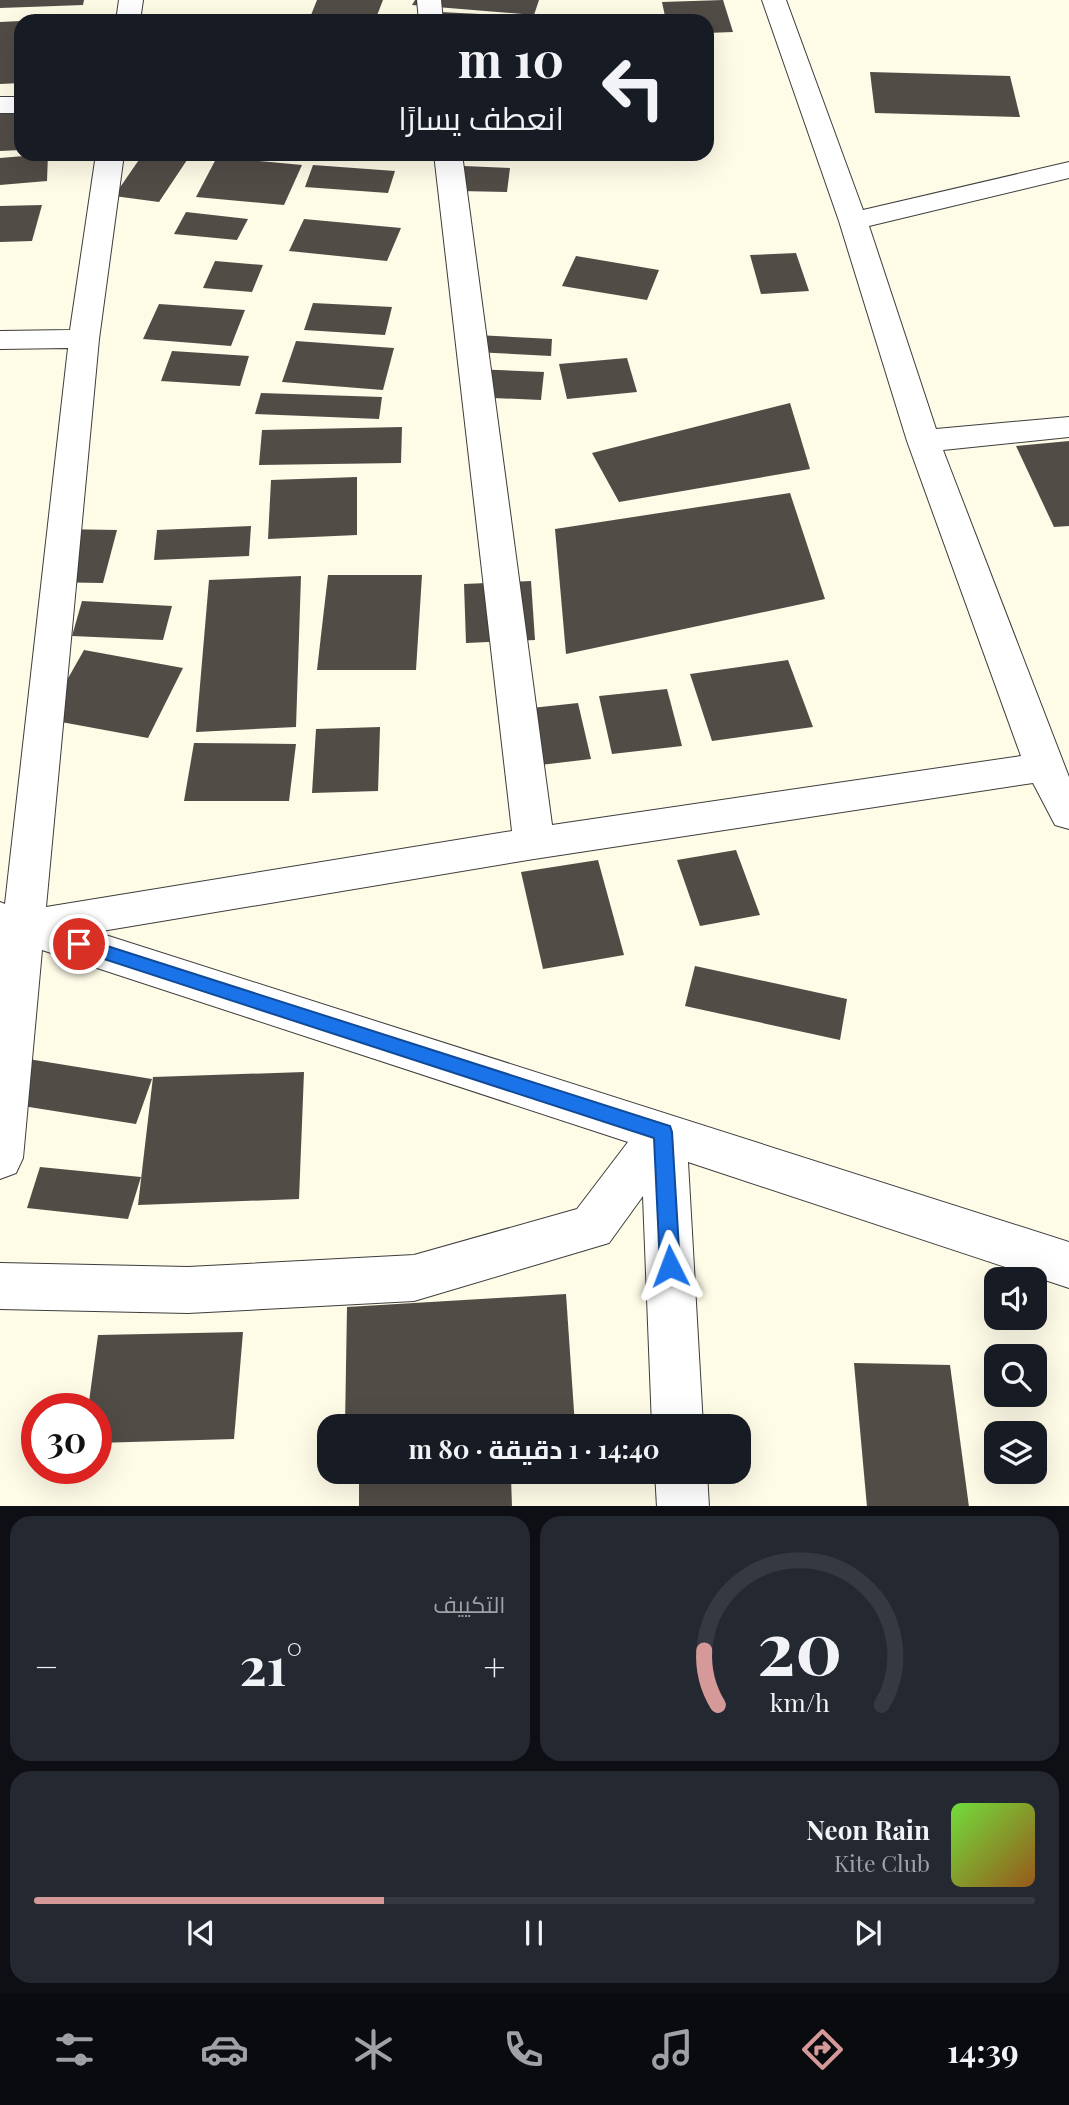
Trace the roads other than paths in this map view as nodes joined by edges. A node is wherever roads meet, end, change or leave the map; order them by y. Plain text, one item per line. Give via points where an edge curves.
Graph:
1 (774, 0) edge
2 (109, 161) edge
3 (449, 161) edge
4 (1069, 170) edge
5 (853, 221) junction
6 (84, 339) junction
7 (0, 340) edge
8 (1069, 427) edge
9 (923, 441) junction
10 (1044, 767) junction
11 (1069, 814) edge
12 (534, 843) junction
13 (13, 923) edge
14 (663, 1132) junction
15 (0, 1158) edge
16 (1069, 1265) edge
17 (0, 1286) edge
18 (677, 1414) edge
19 (682, 1484) edge
20 (683, 1506) edge

1 - 5 street
2 - 6 street
3 - 12 street
4 - 5 street
5 - 9 street
6 - 7 street
6 - 13 street
8 - 9 street
9 - 10 street
10 - 11 street
10 - 12 street
12 - 13 street
13 - 14 street
13 - 15 street
14 - 16 street
14 - 17 street via 592,1227 414,1278 188,1290
14 - 18 street
19 - 20 street

